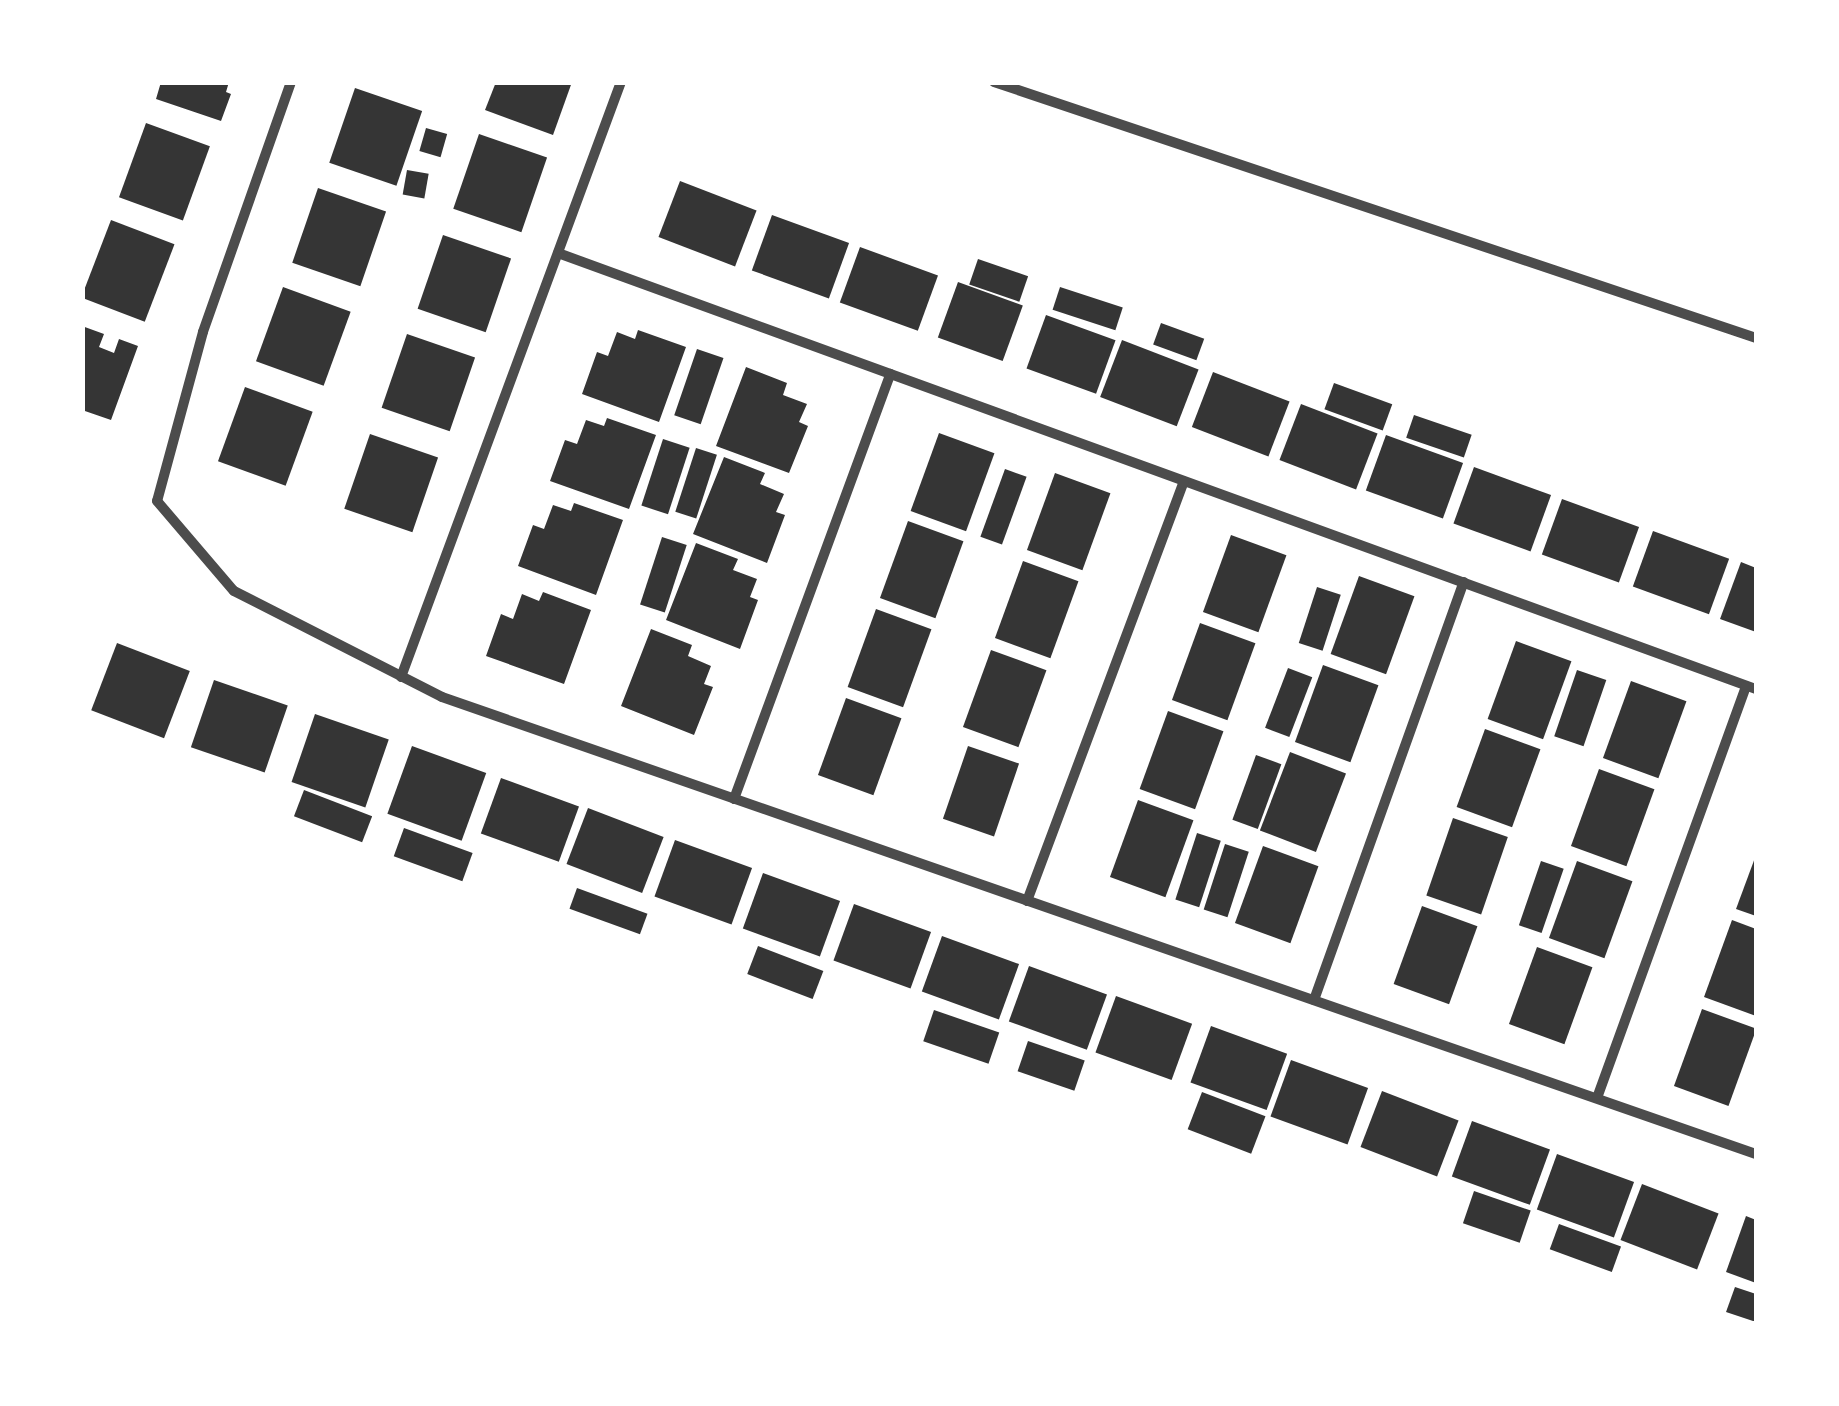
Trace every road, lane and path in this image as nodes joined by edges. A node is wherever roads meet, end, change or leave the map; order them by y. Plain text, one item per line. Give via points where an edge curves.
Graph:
1 (291, 82) edge
2 (621, 82) edge
3 (994, 82) edge
4 (558, 253) junction
5 (1756, 338) edge
6 (890, 374) junction
7 (1184, 481) junction
8 (1464, 582) junction
9 (402, 677) junction
10 (1751, 687) edge
11 (734, 799) junction
12 (1026, 900) junction
13 (1314, 1000) junction
14 (1597, 1098) junction
15 (1756, 1154) edge

1 - 9 street via 203,332 157,502 234,591
2 - 4 street
3 - 5 street
4 - 6 street
4 - 9 street
6 - 7 street
6 - 11 street
7 - 8 street
7 - 12 street
8 - 10 street
8 - 13 street
9 - 11 street via 442,698
10 - 14 street
11 - 12 street
12 - 13 street
13 - 14 street
14 - 15 street

